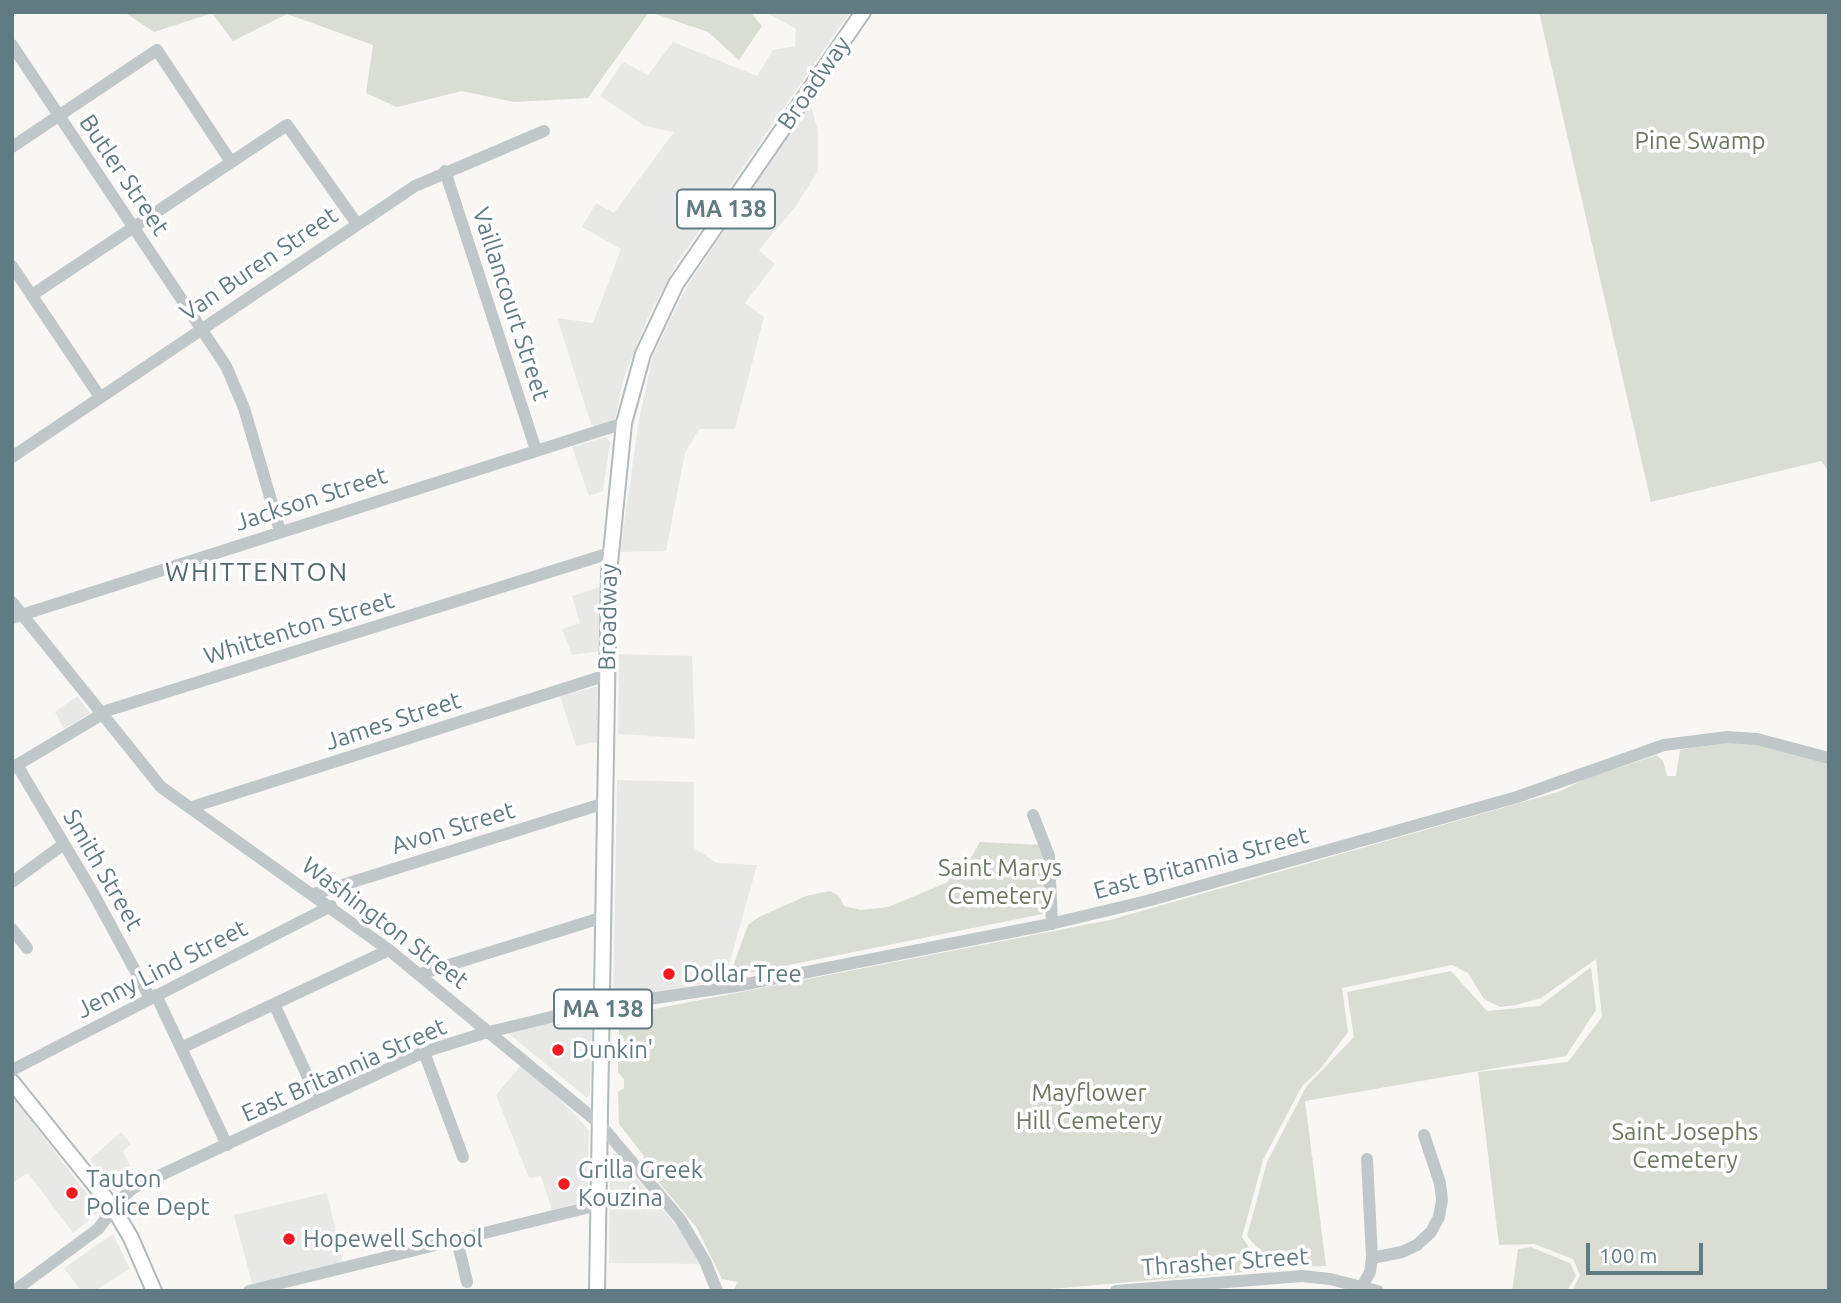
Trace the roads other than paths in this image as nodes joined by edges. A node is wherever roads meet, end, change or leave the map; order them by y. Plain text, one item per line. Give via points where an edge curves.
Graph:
1 (863, 12) edge
2 (12, 44) edge
3 (59, 115) junction
4 (544, 131) dead end
5 (12, 147) edge
6 (231, 162) junction
7 (445, 171) junction
8 (357, 224) junction
9 (134, 228) junction
10 (12, 266) edge
11 (32, 295) junction
12 (201, 329) junction
13 (100, 397) junction
14 (624, 423) junction
15 (537, 450) junction
16 (12, 457) edge
17 (280, 531) junction
18 (610, 553) junction
19 (12, 602) edge
20 (17, 615) edge
21 (607, 675) junction
22 (102, 714) junction
23 (1829, 758) edge
24 (15, 766) edge
25 (605, 803) junction
26 (191, 807) junction
27 (1033, 815) dead end
28 (64, 844) junction
29 (12, 882) edge
30 (314, 894) junction
31 (331, 906) junction
32 (604, 917) junction
33 (1052, 924) junction
34 (12, 929) edge
35 (27, 948) dead end
36 (389, 950) junction
37 (420, 974) junction
38 (153, 996) junction
39 (274, 1004) junction
40 (603, 1007) junction
41 (491, 1031) junction
42 (181, 1048) junction
43 (424, 1052) junction
44 (13, 1081) edge
45 (319, 1101) junction
46 (600, 1124) junction
47 (1424, 1135) dead end
48 (227, 1145) junction
49 (463, 1157) dead end
50 (1367, 1159) dead end
51 (598, 1205) junction
52 (114, 1209) junction
53 (457, 1240) junction
54 (1372, 1258) junction
55 (467, 1282) dead end
56 (1363, 1285) junction
57 (14, 1291) edge
58 (154, 1291) edge
59 (249, 1291) edge
60 (597, 1291) edge
61 (717, 1291) edge
62 (1115, 1291) edge
63 (1121, 1291) edge
64 (1378, 1291) edge

1 - 14 main road, Broadway / MA 138 via 676,284 645,351
2 - 3 street, Butler Street
3 - 5 street
3 - 6 street via 157,50
3 - 9 street, Butler Street
4 - 7 street, Van Buren Street
6 - 8 street via 287,125
6 - 9 street
7 - 8 street, Van Buren Street
7 - 15 street, Vaillancourt Street
8 - 12 street, Van Buren Street
9 - 11 street
9 - 12 street, Butler Street
10 - 11 street
11 - 13 street
12 - 13 street, Van Buren Street
12 - 17 street, Butler Street via 238,390
13 - 16 street, Van Buren Street
14 - 15 street, Jackson Street
14 - 18 main road, Broadway / MA 138
15 - 17 street, Jackson Street
17 - 20 street, Jackson Street
18 - 21 main road, Broadway / MA 138
18 - 22 street, Whittenton Street
19 - 20 street, Washington Street
20 - 22 street, Washington Street
21 - 25 main road, Broadway / MA 138
21 - 26 street, James Street
22 - 24 street, Whittenton Street
22 - 26 street, Washington Street via 156,782
23 - 33 street, East Britannia Street via 1757,739 1727,737 1664,745 1517,797
24 - 28 street, Smith Street
25 - 30 street, Avon Street
25 - 32 main road, Broadway / MA 138
26 - 30 street, Washington Street
27 - 33 street via 1049,856
28 - 29 street
28 - 38 street, Smith Street
30 - 31 street, Washington Street
31 - 36 street, Washington Street
31 - 38 street, Jenny Lind Street
32 - 37 street
32 - 40 main road, Broadway / MA 138
33 - 40 street, East Britannia Street via 736,986
34 - 35 street
36 - 37 street, Washington Street
36 - 39 street
37 - 41 street, Washington Street
38 - 42 street, Smith Street
38 - 44 street, Jenny Lind Street
39 - 42 street
39 - 45 street
40 - 41 street, East Britannia Street
40 - 46 main road, Broadway / MA 138
41 - 43 street, East Britannia Street
41 - 46 street, Washington Street
42 - 48 street, Smith Street
43 - 45 street, East Britannia Street
43 - 49 street
44 - 52 main road
45 - 48 street, East Britannia Street
46 - 51 main road, Broadway / MA 138
46 - 61 street, Washington Street via 680,1219
47 - 54 street via 1440,1183 1439,1217 1418,1245
48 - 52 street, East Britannia Street via 133,1188
50 - 54 street
51 - 53 street
51 - 60 main road, Broadway / MA 138
52 - 57 street, East Britannia Street via 98,1229
52 - 58 main road
53 - 55 street
53 - 59 street
54 - 56 street
56 - 63 street, Thrasher Street via 1302,1276
56 - 64 street, Thrasher Street
62 - 63 street, Thrasher Street

